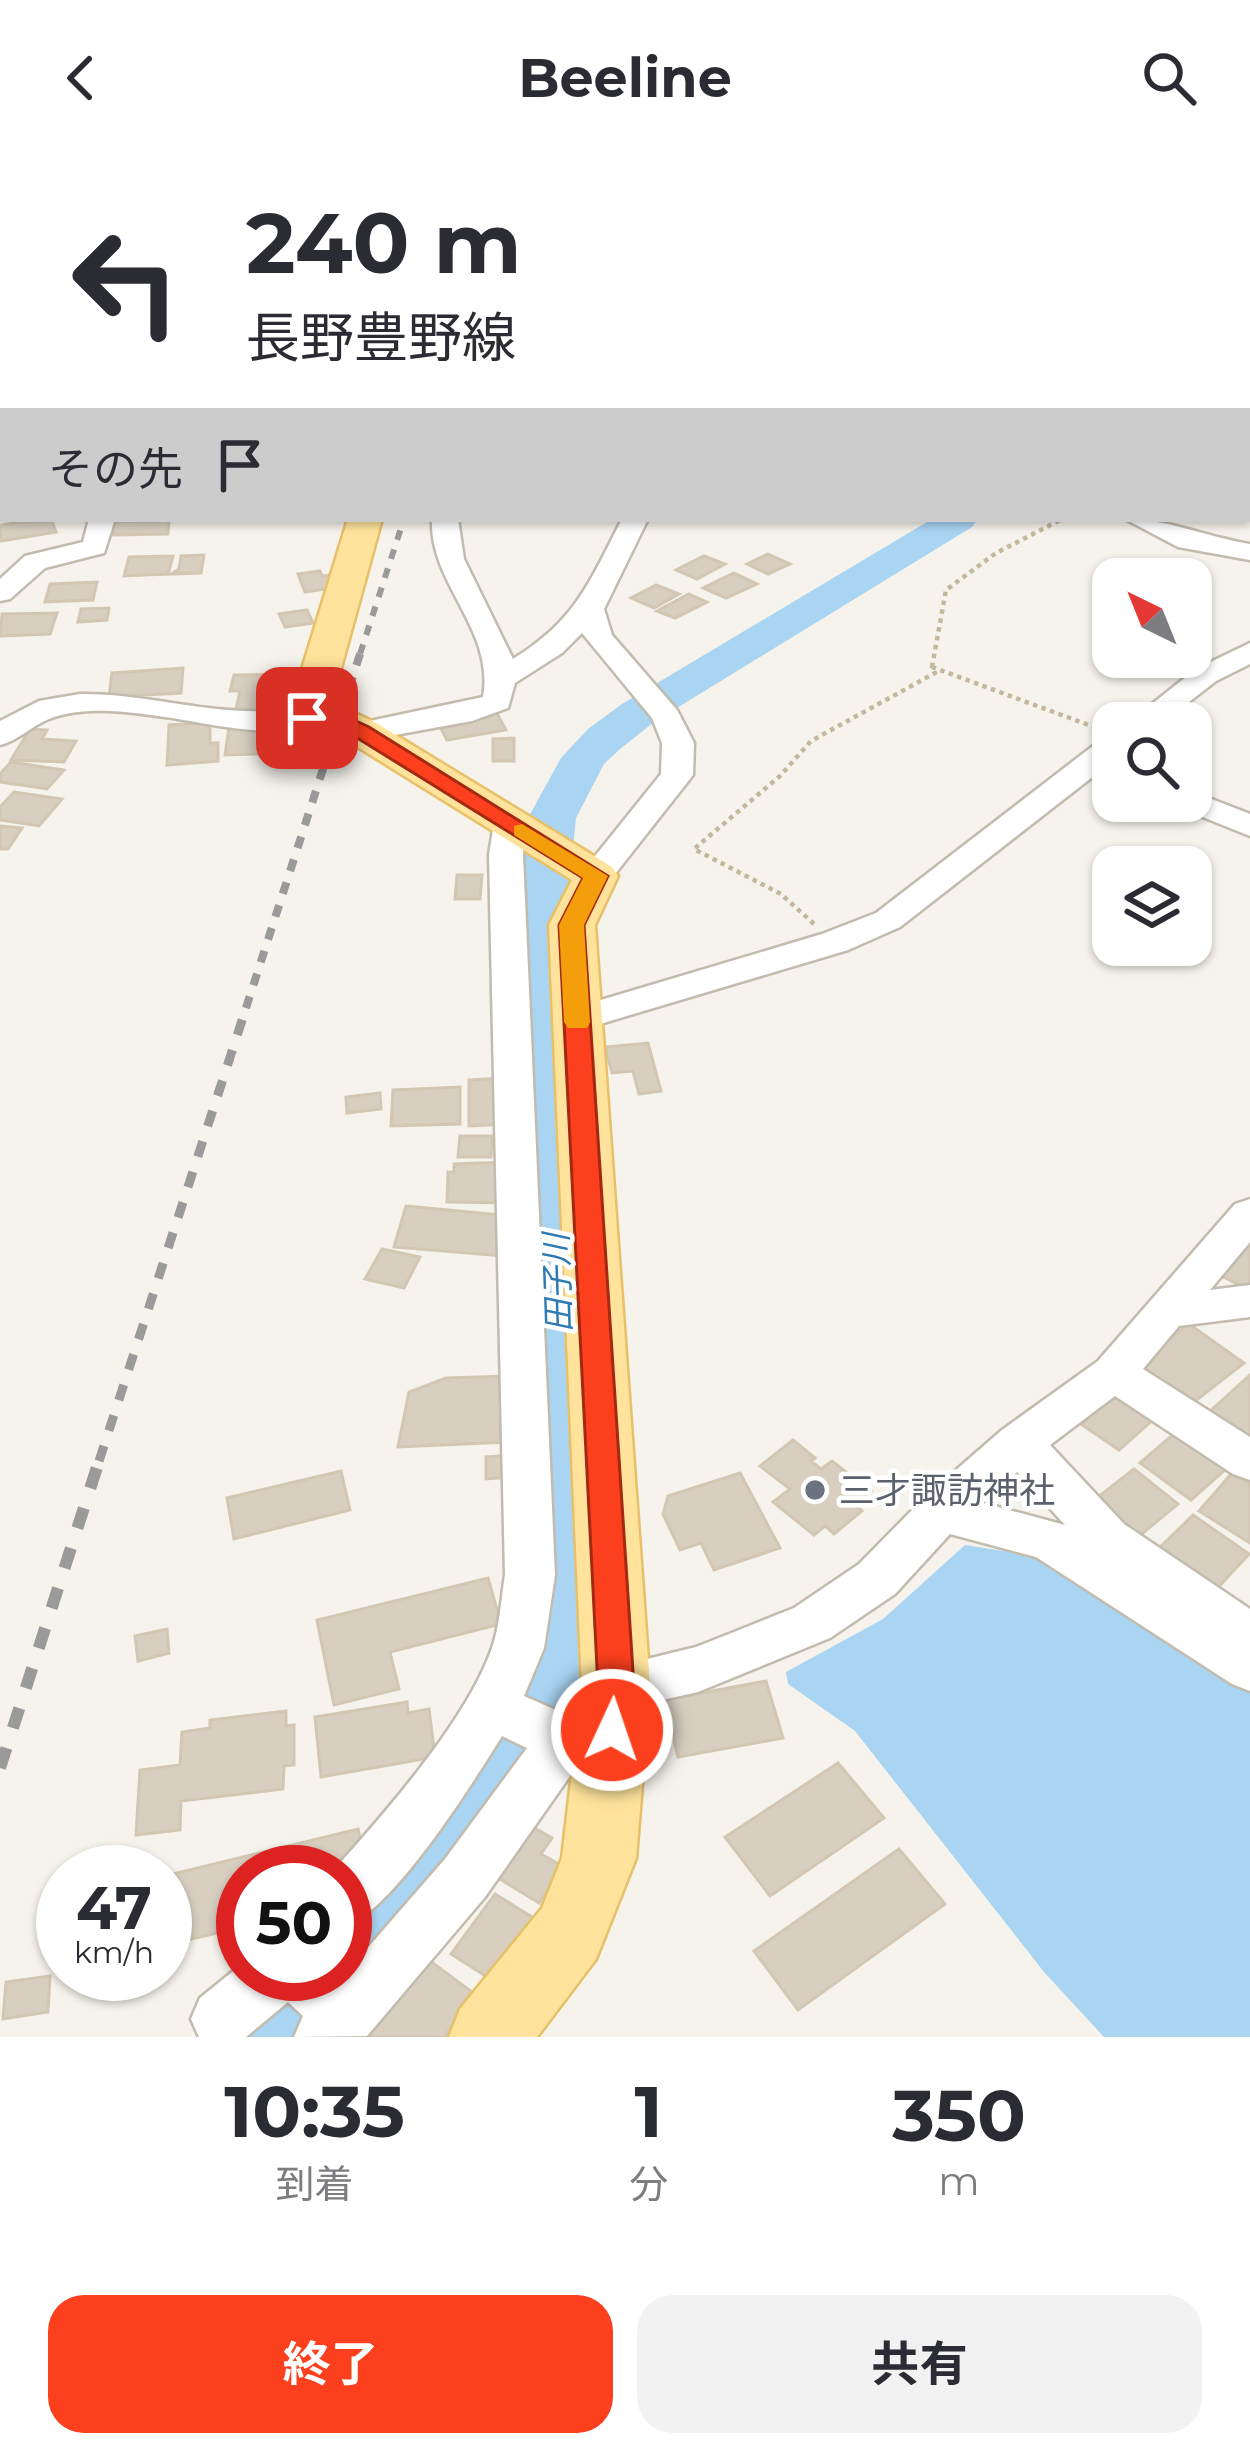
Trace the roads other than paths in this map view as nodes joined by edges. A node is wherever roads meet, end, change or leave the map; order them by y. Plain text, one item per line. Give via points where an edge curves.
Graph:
1 (101, 522) edge
2 (364, 522) edge
3 (445, 522) edge
4 (634, 522) edge
5 (1145, 522) edge
6 (1250, 552) edge
7 (1, 590) edge
8 (590, 609) junction
9 (1250, 652) edge
10 (502, 678) junction
11 (1171, 702) edge
12 (307, 718) junction
13 (6, 722) edge
14 (362, 732) junction
15 (1092, 764) edge
16 (1212, 810) edge
17 (1250, 826) edge
18 (546, 845) junction
19 (577, 1019) junction
20 (1250, 1214) edge
21 (1250, 1301) edge
22 (1166, 1312) junction
23 (594, 1334) junction
24 (531, 1336) junction
25 (1114, 1373) junction
26 (1019, 1443) junction
27 (1250, 1461) edge
28 (941, 1512) junction
29 (1250, 1637) edge
30 (1250, 1669) edge
31 (616, 1687) junction
32 (490, 1705) junction
33 (563, 1738) junction
34 (372, 1870) edge
35 (243, 2001) edge
36 (329, 2010) edge
37 (221, 2019) dead end
38 (488, 2037) edge

1 - 7 street via 95,547 35,562
2 - 12 main road
3 - 10 street via 442,542 475,598
4 - 8 street
5 - 6 street via 1187,541
8 - 10 street via 552,647
8 - 18 street via 598,637 666,716 678,743 677,775
9 - 11 street
10 - 14 street via 497,702 472,712
12 - 13 street via 234,720 151,705 82,704
12 - 14 main road
14 - 18 main road
15 - 19 street via 887,920
16 - 17 street
18 - 19 main road via 572,925
18 - 24 street via 506,855
19 - 23 main road
20 - 22 street
21 - 22 street
22 - 25 street
23 - 24 street
23 - 31 main road
24 - 32 street via 530,1575 518,1650
25 - 26 street
25 - 27 street
26 - 28 street
26 - 29 street via 1107,1538
28 - 30 street via 1051,1540
28 - 31 street via 877,1579 812,1623 698,1669
31 - 33 street
31 - 38 main road via 599,1858 569,1933
32 - 33 street
32 - 34 street
33 - 36 street via 465,1878
35 - 37 street

